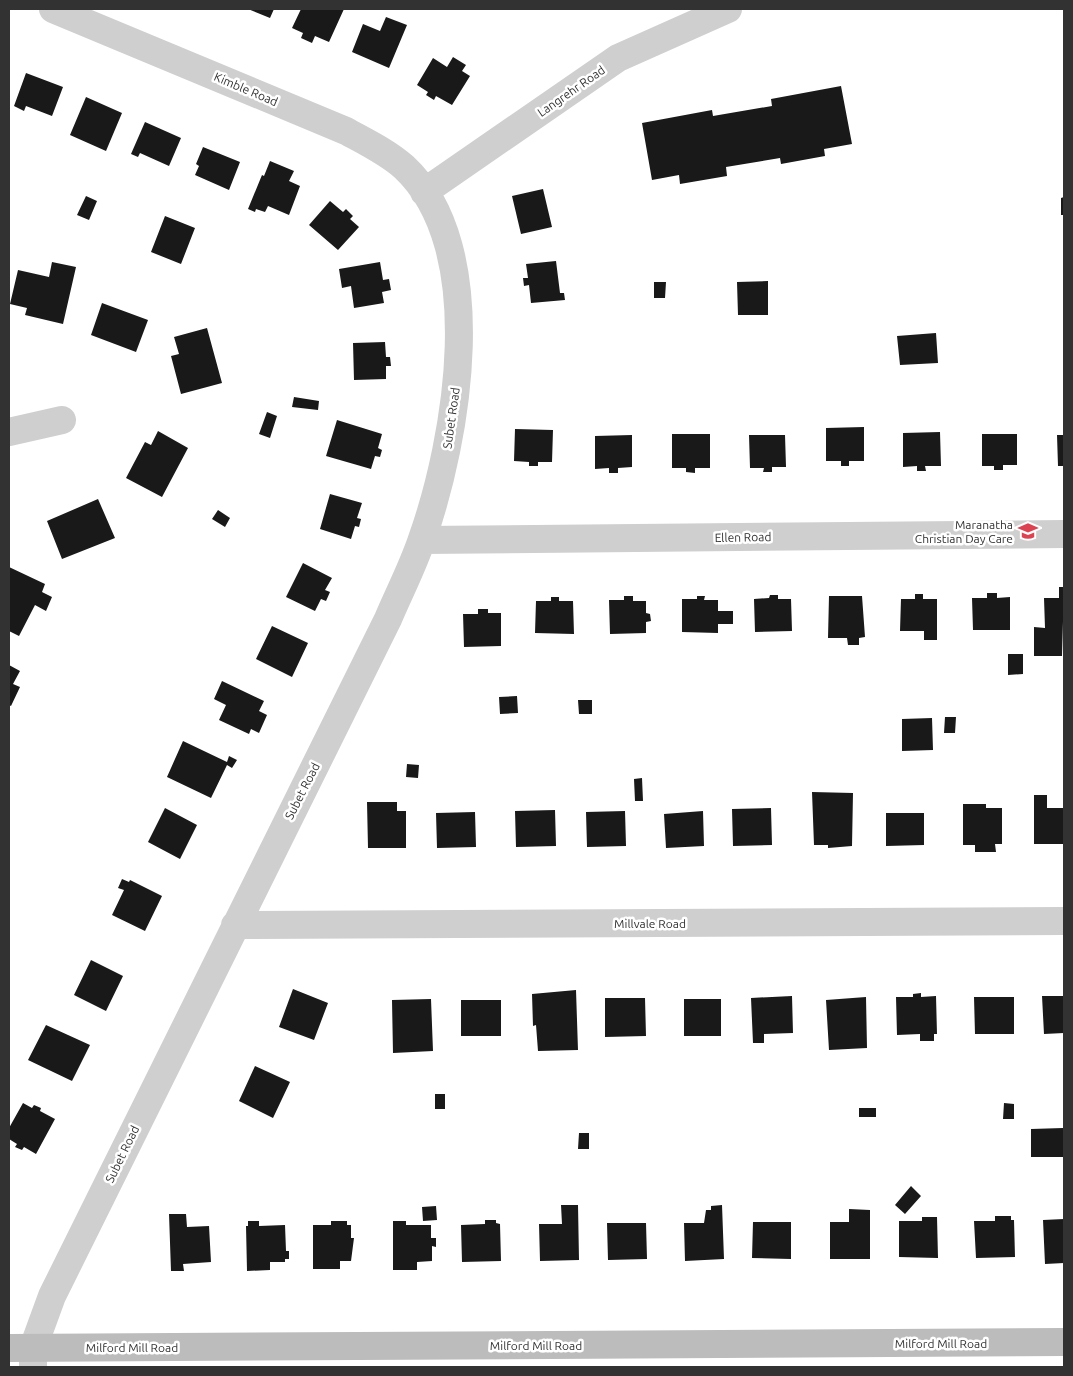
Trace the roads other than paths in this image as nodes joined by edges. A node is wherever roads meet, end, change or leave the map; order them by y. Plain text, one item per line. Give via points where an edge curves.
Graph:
1 (53, 9) edge
2 (728, 9) edge
3 (424, 192) junction
4 (62, 420) dead end
5 (9, 432) edge
6 (1064, 534) edge
7 (422, 540) junction
8 (1064, 921) edge
9 (235, 925) junction
10 (1064, 1342) edge
11 (25, 1354) edge

1 - 3 street, Kimble Road via 346,131 404,168
2 - 3 street, Langrehr Road via 618,58
3 - 7 street, Subet Road via 440,220 450,248 456,282 459,336 455,397 444,466
4 - 5 street
6 - 7 street, Ellen Road
7 - 9 street, Subet Road via 388,619
8 - 9 street, Millvale Road
9 - 11 street, Subet Road
10 - 11 main road, Milford Mill Road

